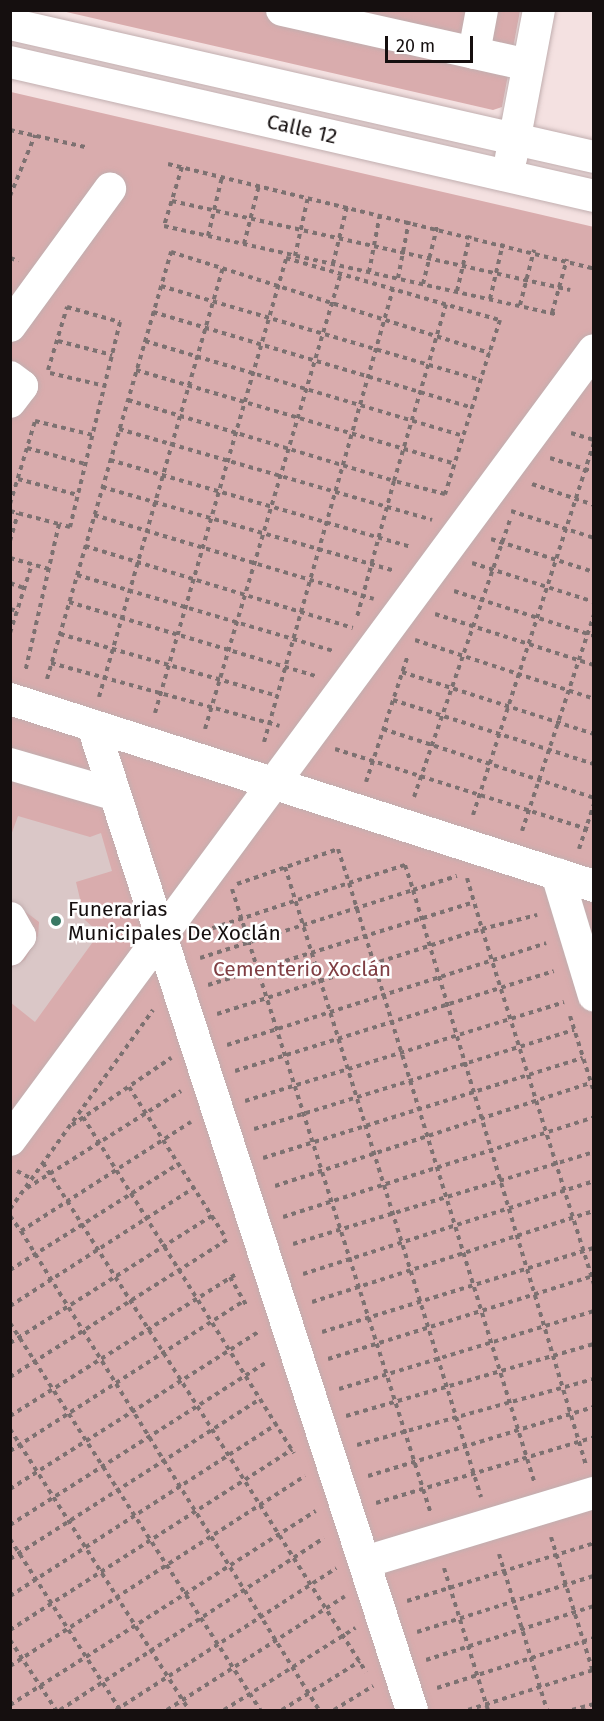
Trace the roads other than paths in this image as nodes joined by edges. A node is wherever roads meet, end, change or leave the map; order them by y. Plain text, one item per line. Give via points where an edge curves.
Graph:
1 (282, 10) edge
2 (482, 10) edge
3 (539, 10) edge
4 (10, 24) edge
5 (474, 53) junction
6 (10, 62) edge
7 (528, 65) junction
8 (514, 139) junction
9 (594, 157) edge
10 (507, 176) junction
11 (110, 189) dead end
12 (594, 196) edge
13 (10, 326) edge
14 (594, 350) edge
15 (10, 377) edge
16 (24, 407) edge
17 (17, 690) edge
18 (95, 715) junction
19 (10, 765) edge
20 (272, 779) junction
21 (113, 794) junction
22 (566, 860) junction
23 (589, 871) edge
24 (10, 918) edge
25 (160, 937) junction
26 (10, 950) edge
27 (579, 999) edge
28 (10, 1140) edge
29 (591, 1484) edge
30 (354, 1563) junction
31 (422, 1700) edge

1 - 5 street
2 - 5 street
3 - 7 street
4 - 8 street, Calle 12
5 - 7 street
6 - 10 street, Calle 12
7 - 8 street
8 - 9 street, Calle 12
8 - 10 street
10 - 12 street, Calle 12
11 - 13 street
14 - 20 street
15 - 16 street via 22,386
17 - 18 street
18 - 20 street
18 - 21 street
19 - 21 street
20 - 22 street
20 - 25 street
21 - 25 street
22 - 23 street
22 - 27 street
24 - 26 street via 20,936
25 - 28 street
25 - 30 street
29 - 30 street
30 - 31 street

